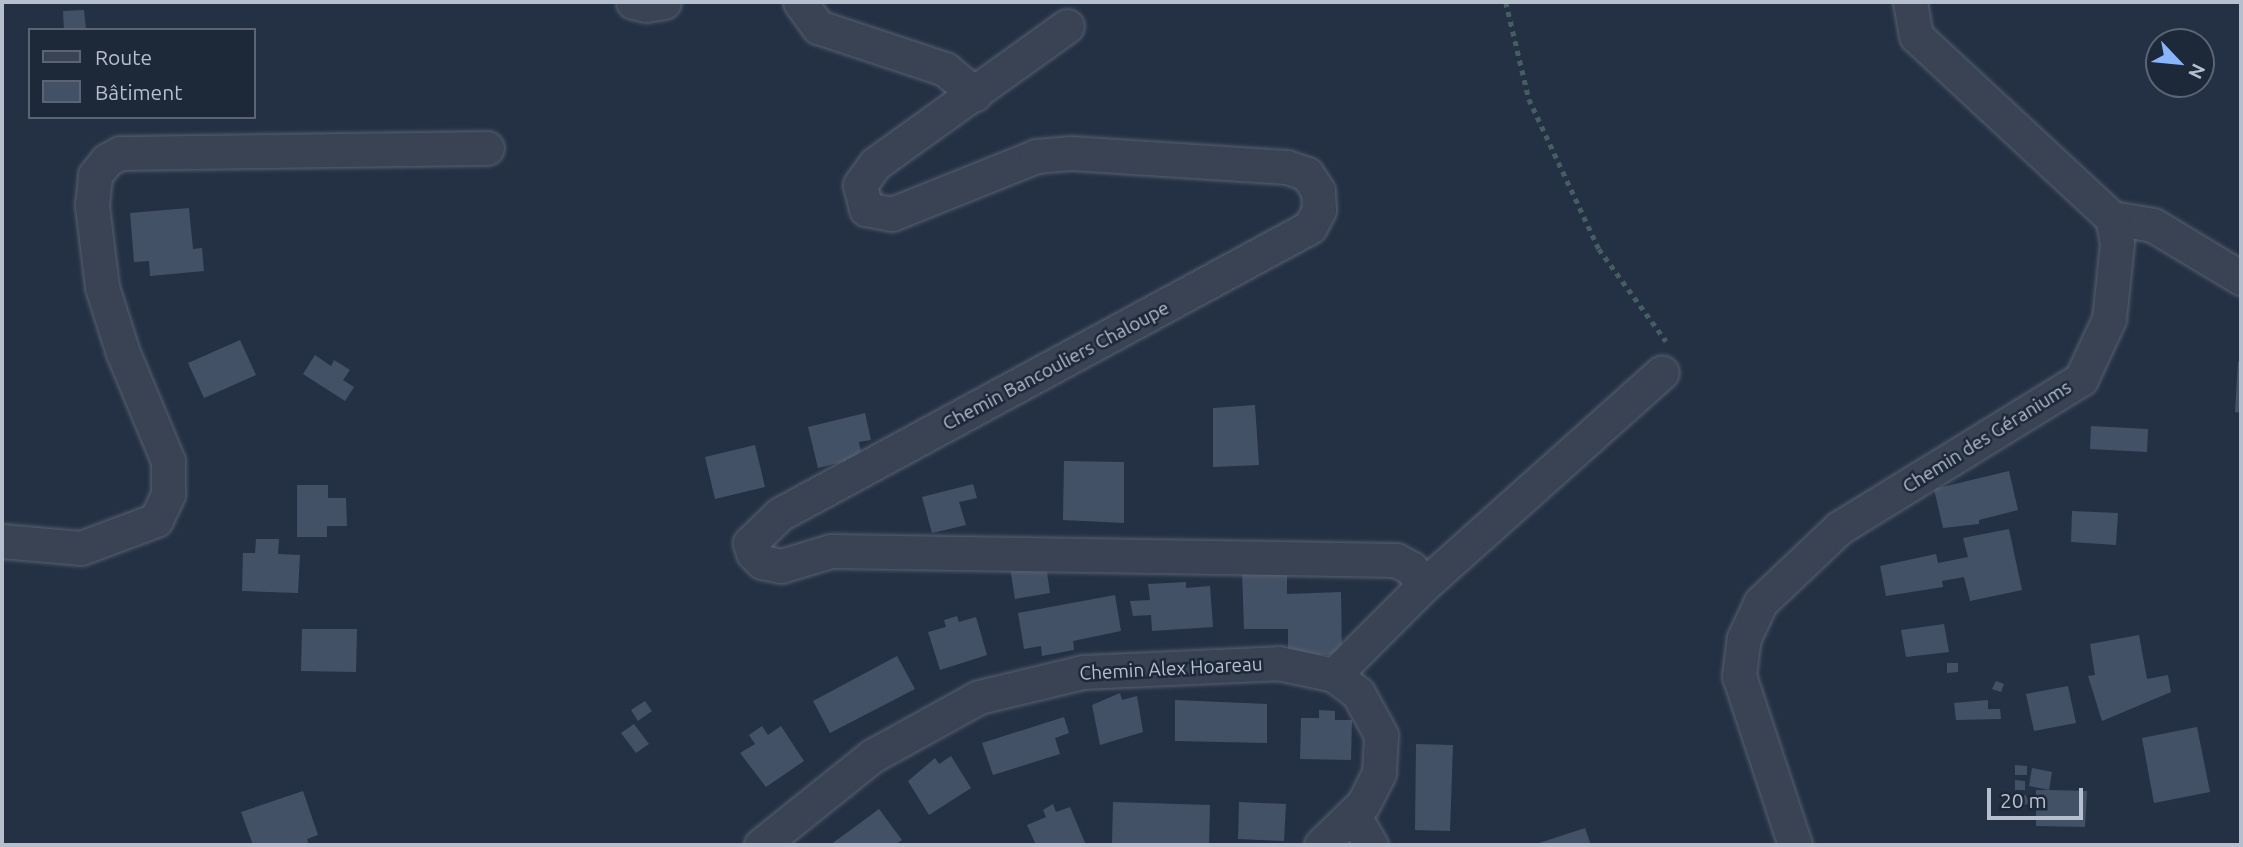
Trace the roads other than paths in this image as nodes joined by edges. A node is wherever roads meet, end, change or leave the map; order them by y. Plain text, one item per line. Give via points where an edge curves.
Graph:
1 (633, 2) edge
2 (664, 2) edge
3 (800, 2) edge
4 (1910, 2) edge
5 (1067, 26) dead end
6 (975, 94) junction
7 (486, 148) dead end
8 (2112, 218) junction
9 (2241, 278) edge
10 (1662, 372) road end
11 (2, 541) edge
12 (1424, 585) junction
13 (1334, 674) junction
14 (1353, 814) junction
15 (761, 845) edge
16 (1321, 845) edge
17 (1371, 845) edge
18 (1795, 845) edge

1 - 2 street
3 - 6 street via 818,27 945,69
4 - 8 street via 1916,36
5 - 6 street
6 - 12 street, Chemin Bancouliers Chaloupe via 875,164 860,185 866,209 892,214 1036,156 1071,153 1287,167 1307,174 1318,191 1319,210 1310,227 1268,252 780,514 750,543 753,553 762,562 781,566 831,551 1396,560 1411,568
7 - 11 street via 120,153 107,160 95,175 92,205 102,287 123,353 168,461 168,494 156,520 81,548
8 - 9 street via 2153,225
8 - 18 street, Chemin des Géraniums via 2117,243 2109,319 2081,379 1839,528 1761,602 1744,638 1739,676
10 - 12 street
12 - 13 street
13 - 14 street via 1358,694 1381,734 1379,773
13 - 15 street, Chemin Alex Hoareau via 1278,663 1083,672 979,697 872,756
14 - 16 street
14 - 17 street

